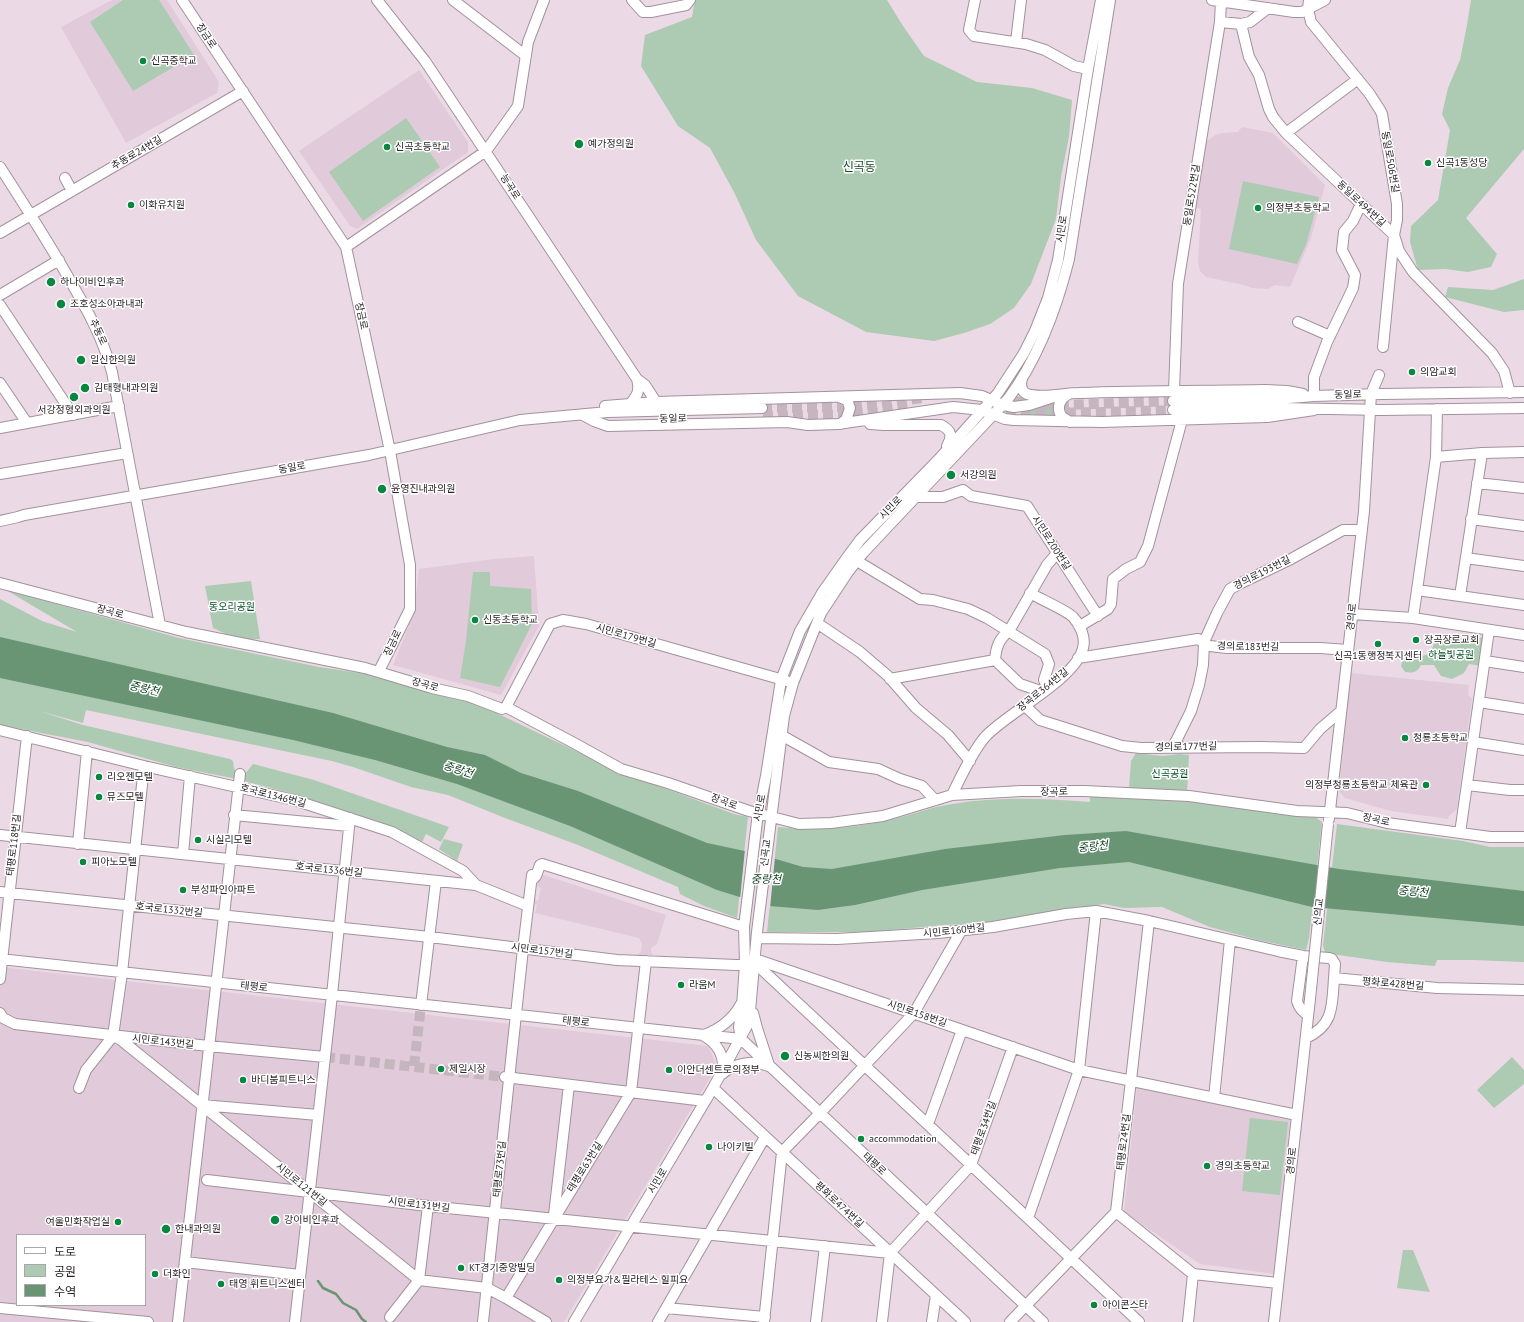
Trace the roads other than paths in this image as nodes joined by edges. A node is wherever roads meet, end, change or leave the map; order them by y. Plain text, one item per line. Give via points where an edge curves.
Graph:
1 (182, 0) edge
2 (376, 0) edge
3 (453, 0) edge
4 (544, 0) edge
5 (632, 0) edge
6 (690, 0) edge
7 (975, 0) edge
8 (1021, 0) edge
9 (1101, 0) edge
10 (1110, 0) edge
11 (1218, 0) edge
12 (1325, 0) edge
13 (1309, 4) edge
14 (1268, 8) junction
15 (1220, 22) junction
16 (1241, 24) junction
17 (1016, 42) junction
18 (526, 56) junction
19 (1088, 69) junction
20 (1358, 79) junction
21 (243, 91) junction
22 (1286, 133) junction
23 (486, 151) junction
24 (0, 167) edge
25 (65, 178) dead end
26 (72, 191) junction
27 (1361, 204) junction
28 (31, 215) junction
29 (0, 233) edge
30 (1394, 235) junction
31 (346, 247) junction
32 (59, 260) junction
33 (0, 295) edge
34 (0, 305) edge
35 (1298, 322) dead end
36 (1330, 336) junction
37 (1383, 347) dead end
38 (1026, 371) junction
39 (1379, 375) dead end
40 (637, 379) junction
41 (0, 383) edge
42 (1524, 392) edge
43 (1510, 393) junction
44 (1071, 394) junction
45 (1371, 394) junction
46 (1060, 395) junction
47 (838, 396) junction
48 (1314, 396) junction
49 (992, 399) junction
50 (1173, 401) junction
51 (656, 402) junction
52 (630, 404) junction
53 (1003, 405) junction
54 (119, 406) junction
55 (1524, 408) edge
56 (1437, 409) junction
57 (982, 410) junction
58 (1314, 410) junction
59 (1370, 410) junction
60 (763, 412) tunnel mouth
61 (994, 414) junction
62 (73, 415) junction
63 (583, 415) junction
64 (1182, 420) junction
65 (1072, 422) junction
66 (27, 423) junction
67 (838, 424) junction
68 (0, 428) edge
69 (390, 451) junction
70 (1524, 452) edge
71 (127, 453) junction
72 (1482, 453) junction
73 (1436, 457) junction
74 (938, 460) junction
75 (2, 471) edge
76 (1477, 483) junction
77 (1524, 488) edge
78 (135, 495) junction
79 (917, 497) junction
80 (1471, 520) junction
81 (0, 521) edge
82 (1524, 526) edge
83 (1362, 530) junction
84 (1057, 553) junction
85 (1466, 558) junction
86 (857, 561) junction
87 (1524, 566) edge
88 (0, 583) edge
89 (1417, 590) junction
90 (1030, 593) junction
91 (1460, 596) junction
92 (1524, 605) edge
93 (1352, 614) junction
94 (1098, 616) junction
95 (1413, 618) junction
96 (817, 623) junction
97 (160, 625) junction
98 (1080, 626) junction
99 (1489, 630) junction
100 (1009, 631) junction
101 (1524, 636) edge
102 (1204, 642) junction
103 (1348, 650) junction
104 (1078, 658) junction
105 (995, 660) junction
106 (1485, 660) junction
107 (1524, 667) edge
108 (379, 671) junction
109 (890, 679) junction
110 (781, 680) junction
111 (793, 683) junction
112 (1046, 690) junction
113 (1479, 702) junction
114 (1024, 706) junction
115 (506, 707) junction
116 (1524, 709) edge
117 (1341, 711) junction
118 (0, 730) edge
119 (27, 736) junction
120 (781, 736) junction
121 (1473, 742) junction
122 (1173, 747) junction
123 (1524, 750) edge
124 (87, 752) junction
125 (970, 761) junction
126 (144, 766) junction
127 (240, 774) dead end
128 (190, 776) junction
129 (1467, 785) junction
130 (237, 786) junction
131 (1524, 790) edge
132 (952, 795) junction
133 (935, 800) junction
134 (1330, 812) junction
135 (234, 815) junction
136 (758, 817) junction
137 (770, 820) junction
138 (349, 822) junction
139 (1328, 824) joint
140 (1460, 833) junction
141 (0, 835) edge
142 (15, 837) junction
143 (1524, 837) edge
144 (78, 844) junction
145 (135, 849) junction
146 (183, 854) junction
147 (229, 859) junction
148 (344, 872) junction
149 (436, 881) junction
150 (476, 885) junction
151 (4, 892) edge
152 (129, 906) junction
153 (528, 906) junction
154 (1096, 911) junction
155 (223, 916) junction
156 (1149, 921) junction
157 (744, 927) junction
158 (339, 928) junction
159 (961, 931) junction
160 (757, 935) junction
161 (430, 937) junction
162 (1230, 940) junction
163 (523, 949) junction
164 (1303, 956) junction
165 (1, 959) edge
166 (646, 961) junction
167 (752, 962) junction
168 (122, 972) junction
169 (0, 978) edge
170 (1334, 978) junction
171 (215, 983) junction
172 (1524, 990) edge
173 (332, 995) junction
174 (1310, 999) joint
175 (747, 1003) junction
176 (421, 1005) junction
177 (914, 1013) junction
178 (516, 1015) junction
179 (1308, 1015) junction
180 (2, 1016) edge
181 (639, 1029) junction
182 (962, 1030) junction
183 (113, 1036) junction
184 (702, 1036) junction
185 (1306, 1038) junction
186 (741, 1039) junction
187 (208, 1046) junction
188 (1013, 1047) junction
189 (325, 1057) junction
190 (770, 1066) junction
191 (865, 1066) junction
192 (1079, 1070) junction
193 (720, 1076) junction
194 (507, 1077) junction
195 (1132, 1082) junction
196 (569, 1085) junction
197 (79, 1088) dead end
198 (713, 1088) junction
199 (631, 1092) junction
200 (1214, 1098) junction
201 (705, 1102) junction
202 (202, 1105) junction
203 (820, 1113) junction
204 (1297, 1114) junction
205 (318, 1115) junction
206 (928, 1124) junction
207 (766, 1137) junction
208 (782, 1152) junction
209 (971, 1165) junction
210 (207, 1180) dead end
211 (310, 1192) junction
212 (428, 1206) junction
213 (1116, 1212) junction
214 (495, 1213) junction
215 (926, 1213) junction
216 (1028, 1218) junction
217 (553, 1219) junction
218 (630, 1228) junction
219 (709, 1235) junction
220 (772, 1241) junction
221 (825, 1246) junction
222 (890, 1253) junction
223 (1072, 1259) junction
224 (185, 1262) junction
225 (1193, 1274) junction
226 (300, 1275) junction
227 (419, 1280) junction
228 (1278, 1283) junction
229 (487, 1288) junction
230 (936, 1295) junction
231 (506, 1298) junction
232 (1026, 1306) junction
233 (0, 1308) edge
234 (666, 1308) junction
235 (390, 1317) dead end
236 (765, 1320) edge
237 (148, 1322) edge
238 (178, 1322) edge
239 (295, 1322) edge
240 (483, 1322) edge
241 (546, 1322) edge
242 (574, 1322) edge
243 (658, 1322) edge
244 (816, 1322) edge
245 (882, 1322) edge
246 (932, 1322) edge
247 (965, 1322) edge
248 (1010, 1322) edge
249 (1043, 1322) edge
250 (1139, 1322) edge
251 (1188, 1322) edge
252 (1274, 1322) edge

1 - 21 street, 장금로
2 - 23 street, 능곡로 via 425,61
3 - 18 street
4 - 18 street via 528,42
5 - 6 street via 643,12 651,12 686,5
7 - 17 street via 969,30 974,36
8 - 17 street
9 - 19 street, 시민로
10 - 38 street, 시민로 via 1069,258 1055,308
11 - 14 street
11 - 15 street, 동일로522번길
12 - 13 street
13 - 14 street via 1302,12
13 - 20 street, 동일로506번길 via 1311,22
14 - 16 street via 1250,22
15 - 16 street
15 - 50 street, 동일로522번길 via 1178,284
16 - 22 street, 동일로494번길 via 1249,57 1259,75 1269,108
17 - 19 street via 1040,48 1074,66
18 - 23 street via 518,106
19 - 49 street, 시민로 via 1052,285 1031,341 1006,382
20 - 22 street
20 - 30 street, 동일로506번길 via 1382,114 1397,204
21 - 26 street, 추동로24번길
21 - 31 street, 장금로
22 - 27 street, 동일로494번길
23 - 31 street
23 - 40 street, 능곡로
24 - 28 street, 추동로
25 - 26 street
26 - 28 street, 추동로24번길
27 - 30 street, 동일로494번길
27 - 36 street via 1344,232 1342,250 1355,275 1353,288
28 - 29 street, 추동로24번길
28 - 32 street, 추동로
30 - 37 street, 동일로506번길
30 - 43 street, 동일로494번길 via 1399,251 1413,272 1492,353 1504,371
31 - 69 street, 장금로
32 - 33 street
32 - 54 street, 추동로 via 106,349
34 - 62 street
35 - 36 street
36 - 48 street via 1314,377
38 - 46 street via 1021,384 1024,392 1035,395
38 - 53 street, 시민로
39 - 45 street
40 - 51 street, 능곡로 via 645,385
40 - 52 street via 637,396
41 - 66 street
42 - 43 street, 동일로
43 - 45 street, 동일로
44 - 46 street
44 - 50 street
44 - 65 street via 1063,398 1059,408 1062,417
45 - 48 street, 동일로
45 - 59 street
46 - 53 street via 1022,406
47 - 49 street via 960,394 980,395
47 - 51 street
47 - 67 street via 846,399 850,408 846,420
48 - 50 street, 동일로 via 1265,390
49 - 53 street
49 - 57 street, 시민로
50 - 58 street, 동일로
51 - 52 street
52 - 63 street via 592,409
53 - 61 street, 시민로
54 - 62 street
54 - 71 street, 추동로
55 - 56 street, 동일로
56 - 59 street, 동일로
56 - 73 street
57 - 61 street
57 - 67 street via 943,408
57 - 74 street, 시민로
58 - 59 street, 동일로
58 - 64 street via 1267,417
59 - 83 street, 경의로
60 - 63 street, 동일로 via 608,421
61 - 65 street via 1014,420
61 - 79 street, 시민로
62 - 66 street
63 - 67 street via 608,426 787,422 808,425
63 - 69 street, 동일로 via 520,420
64 - 65 street
64 - 94 street via 1148,546 1140,562 1113,579 1111,604
66 - 68 street
67 - 74 street via 941,424 948,429 951,437
69 - 78 street, 동일로
69 - 108 street, 장금로 via 410,565 410,609
70 - 72 street
71 - 75 street
71 - 78 street, 추동로
72 - 73 street
72 - 76 street
73 - 89 street
74 - 110 street, 시민로 via 860,540 846,558 800,631
76 - 77 street
76 - 80 street
78 - 81 street, 동일로
78 - 97 street, 추동로
79 - 84 street, 시민로200번길 via 942,497 964,490 971,496 1028,506
79 - 86 street, 시민로
80 - 82 street
80 - 85 street
83 - 93 street, 경의로
83 - 102 street, 경의로193번길 via 1343,530 1230,589
84 - 90 street via 1046,565
84 - 94 street, 시민로200번길
85 - 87 street
85 - 91 street
86 - 96 street, 시민로 via 832,595
86 - 100 street via 920,599 968,609
88 - 97 street, 장곡로
89 - 91 street
89 - 95 street
90 - 98 street via 1072,616
90 - 100 street
91 - 92 street
93 - 95 street
93 - 103 street, 경의로
94 - 98 street
95 - 99 street
96 - 109 street via 860,652
96 - 111 street, 시민로
97 - 108 street, 장곡로
98 - 104 street, 장곡로364번길 via 1084,647
99 - 101 street
99 - 106 street
100 - 105 street via 999,642
100 - 112 street via 1045,654 1049,664 1044,680
102 - 103 street, 경의로183번길 via 1210,646 1227,648
102 - 104 street, 경의로183번길 via 1198,640
102 - 122 street, 경의로193번길 via 1203,665 1191,711
103 - 117 street, 경의로
104 - 112 street, 장곡로364번길 via 1064,675
105 - 109 street
105 - 112 street via 1020,684
106 - 107 street
106 - 113 street
108 - 115 street, 장곡로 via 432,688 468,696 502,709
109 - 125 street via 916,708 948,735
110 - 111 street, 시민로179번길
110 - 115 street, 시민로179번길 via 586,624 563,620 550,624
110 - 136 street, 시민로
111 - 120 street, 시민로
112 - 114 street, 장곡로364번길
113 - 116 street
113 - 121 street
114 - 122 street, 경의로177번길 via 1040,720 1122,746
114 - 125 street, 장곡로364번길 via 985,738
115 - 136 street, 장곡로 via 621,769
117 - 122 street, 경의로177번길 via 1320,729 1304,748
117 - 134 street, 경의로
118 - 119 street, 호국로1346번길
119 - 124 street, 호국로1346번길
119 - 142 street, 태평로118번길
120 - 133 street via 829,762 878,769 922,786
120 - 137 street, 시민로
121 - 123 street
121 - 129 street
124 - 126 street, 호국로1346번길
124 - 144 street
125 - 132 street, 장곡로364번길
126 - 128 street, 호국로1346번길
126 - 145 street
127 - 130 street
128 - 130 street, 호국로1346번길
128 - 146 street
129 - 131 street
129 - 140 street
130 - 135 street
130 - 138 street, 호국로1346번길 via 294,800
132 - 133 street, 장곡로
132 - 134 street, 장곡로 via 1021,791 1092,791 1189,796 1290,810
133 - 137 street, 장곡로 via 883,816 831,823 800,824
134 - 139 street, 경의로
134 - 140 street, 장곡로
135 - 138 street
135 - 147 street
136 - 137 street, 장곡로
136 - 157 street, 시민로
137 - 160 street, 신곡교
138 - 148 street
138 - 150 street, 호국로1346번길 via 392,832 463,871
139 - 174 street, 신의교, bridge
140 - 143 street, 장곡로 via 1490,837
141 - 142 street, 호국로1336번길
142 - 144 street, 호국로1336번길
142 - 151 street, 태평로118번길
144 - 145 street, 호국로1336번길
145 - 146 street, 호국로1336번길
145 - 152 street
146 - 147 street, 호국로1336번길
147 - 148 street, 호국로1336번길
147 - 155 street
148 - 149 street, 호국로1336번길
148 - 158 street
149 - 150 street, 호국로1336번길
149 - 161 street
150 - 153 street, 호국로1346번길
151 - 152 street, 호국로1332번길
151 - 165 street, 태평로118번길
152 - 155 street, 호국로1332번길
152 - 168 street
153 - 157 street, 태평로73번길 via 532,877 536,876 542,864
153 - 163 street, 태평로73번길
154 - 156 street, 시민로160번길
154 - 159 street, 시민로160번길
154 - 192 street
155 - 158 street, 호국로1332번길
155 - 171 street
156 - 162 street, 시민로160번길
156 - 195 street, 태평로24번길
157 - 167 street, 시민로
158 - 161 street, 시민로157번길
158 - 173 street
159 - 160 street, 시민로160번길 via 837,939
159 - 177 street
160 - 167 street, 시민로
161 - 163 street, 시민로157번길
161 - 176 street
162 - 164 street, 시민로160번길
162 - 200 street
163 - 166 street, 시민로157번길
163 - 178 street, 태평로73번길
164 - 170 street, 시민로160번길 via 1332,959 1335,964
164 - 179 street via 1297,1001 1298,1006
165 - 168 street, 태평로
165 - 169 street, 태평로118번길
166 - 167 street, 시민로157번길 via 736,965
166 - 181 street, 태평로63번길
167 - 175 street, 시민로
167 - 177 street, 시민로158번길
167 - 191 street
168 - 171 street, 태평로
168 - 183 street
170 - 172 street, 평화로428번길 via 1437,988
170 - 185 street via 1330,1015 1325,1025
171 - 173 street, 태평로
171 - 187 street
173 - 176 street, 태평로
173 - 189 street
174 - 179 street, 경의로
175 - 184 street via 712,1032
175 - 186 street, 시민로 via 749,1022
175 - 190 street
176 - 178 street, 태평로
177 - 182 street, 시민로158번길
177 - 191 street
178 - 181 street, 태평로
178 - 194 street, 태평로73번길
179 - 185 street, 경의로
180 - 183 street, 시민로143번길 via 15,1024
181 - 184 street, 태평로
181 - 199 street, 태평로63번길
182 - 188 street, 시민로158번길
182 - 206 street
183 - 187 street, 시민로143번길
183 - 197 street via 86,1070
183 - 202 street, 시민로121번길
184 - 186 street, 태평로
184 - 193 street via 711,1041 721,1055 723,1067
185 - 204 street, 경의로
186 - 190 street, 태평로
186 - 193 street, 시민로
187 - 189 street, 시민로143번길
187 - 202 street
188 - 192 street, 시민로158번길
188 - 209 street, 태평로34번길
189 - 205 street
190 - 193 street via 751,1063 731,1068
190 - 203 street, 태평로
191 - 203 street
191 - 206 street
192 - 195 street, 시민로158번길
192 - 216 street
193 - 198 street, 시민로
194 - 196 street
194 - 214 street, 태평로73번길
195 - 200 street, 시민로158번길
195 - 213 street, 태평로24번길
196 - 199 street
196 - 217 street
198 - 201 street, 시민로
198 - 207 street, 평화로474번길
199 - 201 street
199 - 217 street, 태평로63번길
200 - 204 street, 시민로158번길
201 - 218 street, 시민로
202 - 205 street
202 - 211 street, 시민로121번길
202 - 224 street
203 - 208 street
203 - 215 street, 태평로
204 - 228 street, 경의로
205 - 211 street
206 - 209 street
207 - 208 street, 평화로474번길
207 - 219 street
208 - 220 street
208 - 222 street, 평화로474번길
209 - 215 street, 태평로34번길
209 - 216 street
210 - 211 street, 시민로131번길
211 - 212 street, 시민로131번길
211 - 226 street
211 - 227 street, 시민로121번길
212 - 214 street, 시민로131번길
212 - 227 street
213 - 223 street
213 - 225 street
214 - 217 street, 시민로131번길
214 - 229 street, 태평로73번길
215 - 222 street, 태평로34번길
215 - 232 street, 태평로
216 - 223 street
217 - 218 street, 시민로131번길
217 - 231 street, 태평로63번길
218 - 219 street, 시민로131번길
218 - 242 street, 시민로
219 - 220 street, 시민로131번길
219 - 234 street
220 - 221 street, 시민로131번길
220 - 236 street
221 - 222 street, 시민로131번길
221 - 244 street
222 - 230 street, 평화로474번길
222 - 245 street
223 - 232 street
223 - 250 street
224 - 226 street
224 - 238 street
225 - 228 street
225 - 251 street
226 - 239 street
227 - 229 street
227 - 235 street
228 - 252 street, 경의로
229 - 231 street
229 - 240 street, 태평로73번길
230 - 246 street
230 - 247 street, 평화로474번길
231 - 241 street
232 - 248 street
232 - 249 street, 태평로
233 - 237 street
234 - 236 street
234 - 243 street

